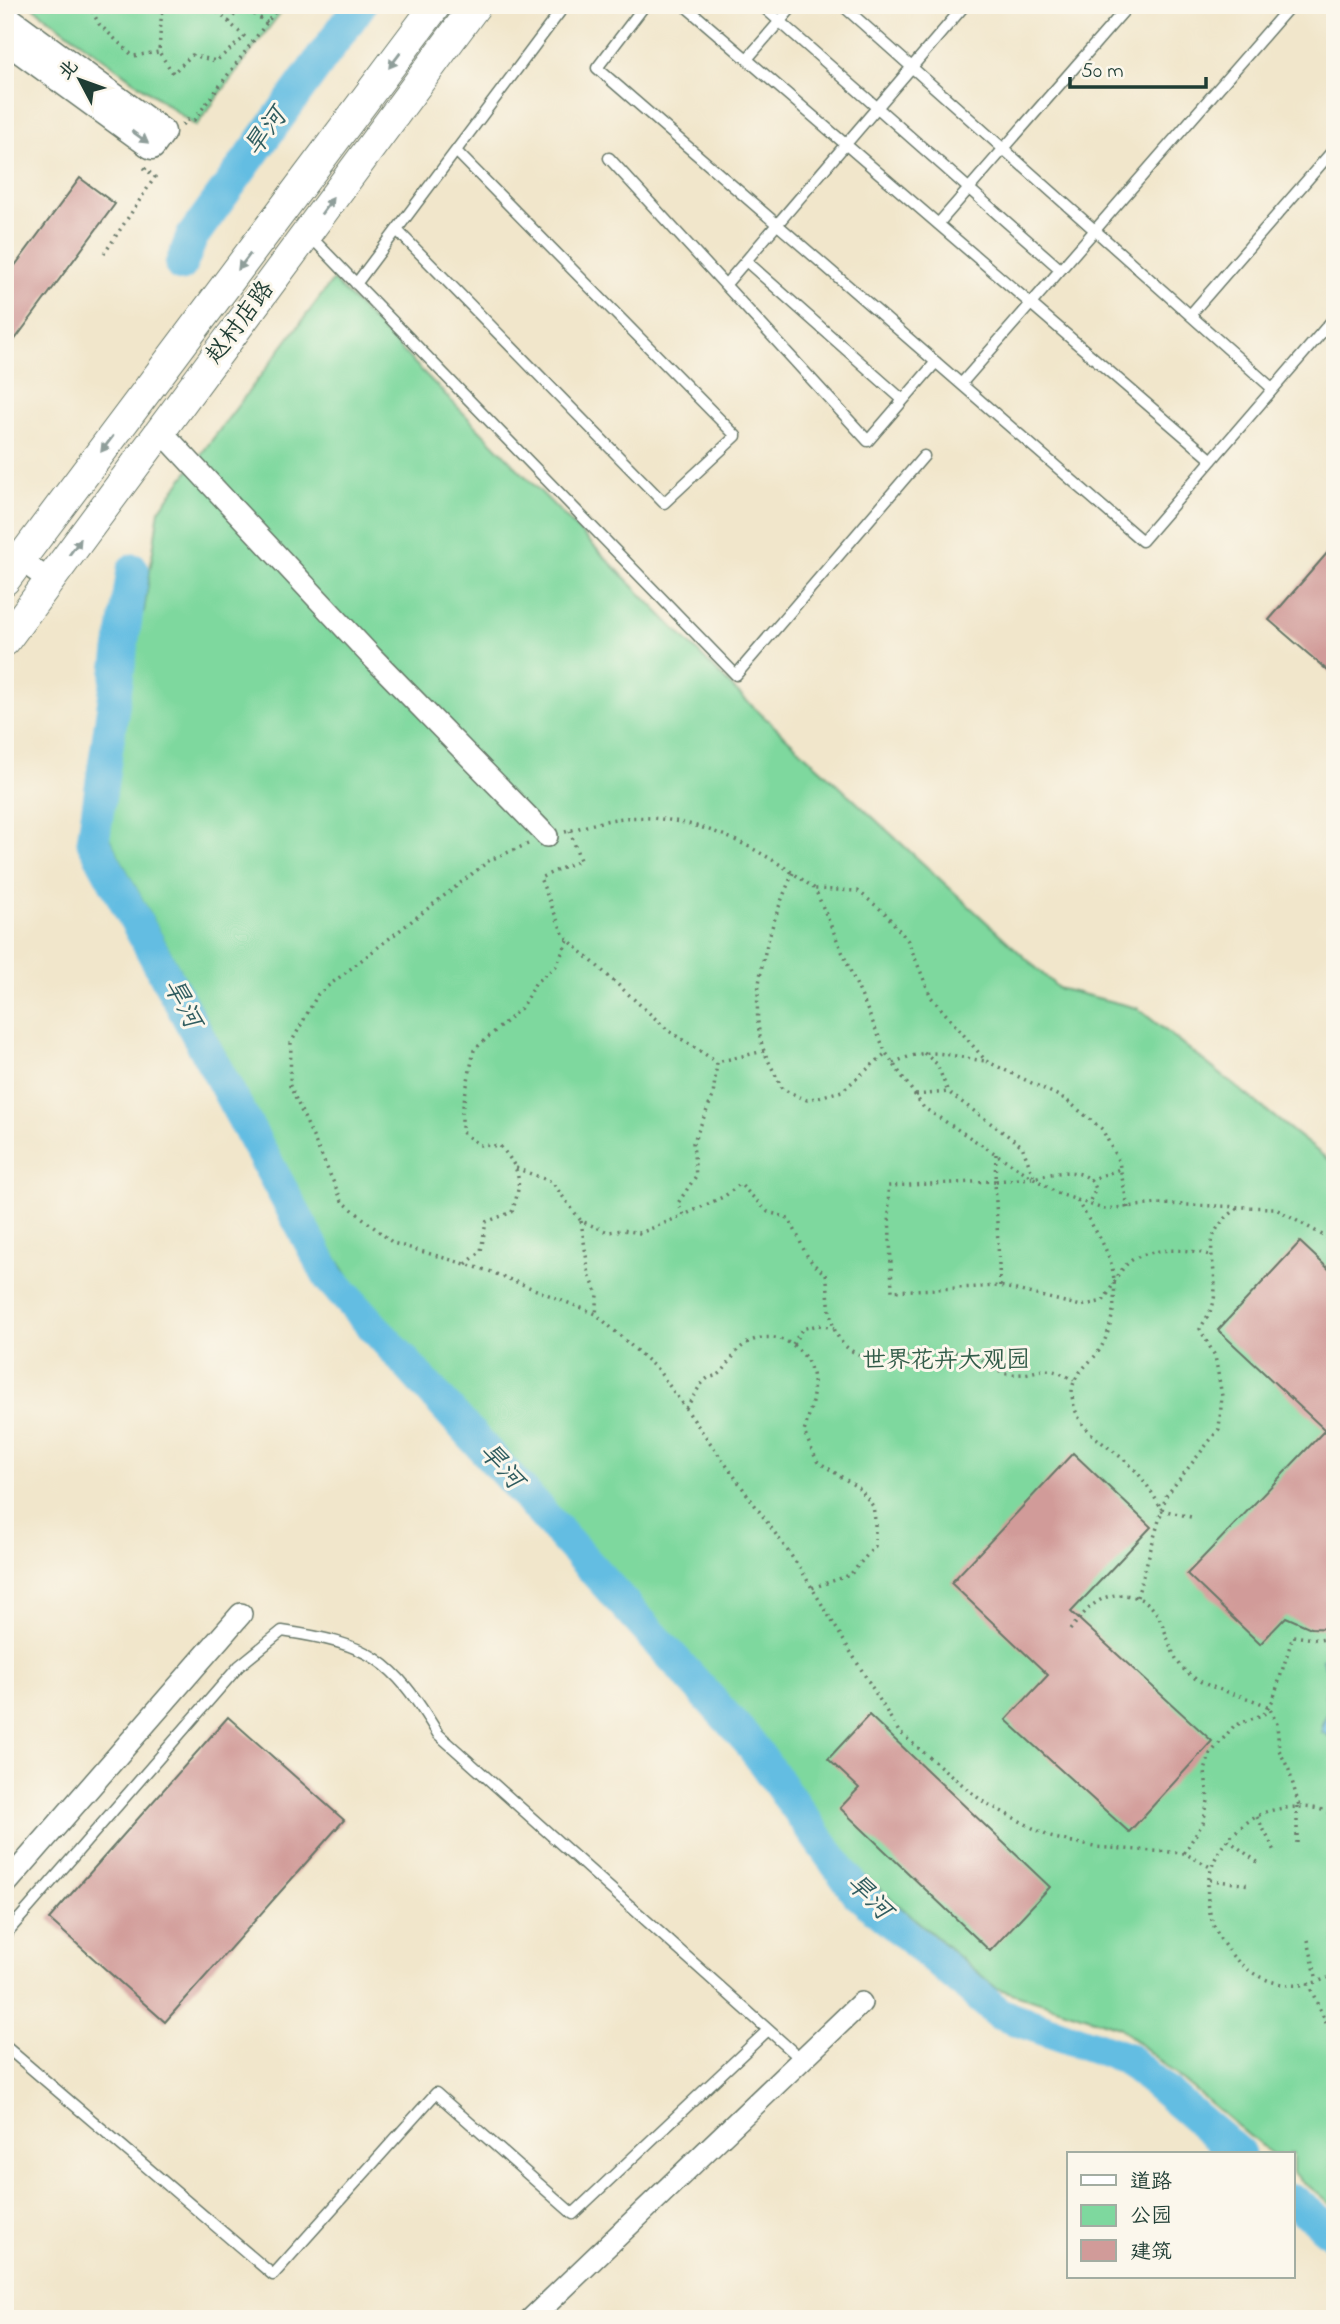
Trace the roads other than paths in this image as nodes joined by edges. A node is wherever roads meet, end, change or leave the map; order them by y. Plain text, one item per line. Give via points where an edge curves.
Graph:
1 (436, 5) edge
2 (476, 5) edge
3 (565, 5) edge
4 (645, 5) edge
5 (684, 5) edge
6 (761, 5) edge
7 (794, 5) edge
8 (842, 5) edge
9 (965, 5) edge
10 (1129, 5) edge
11 (1291, 5) edge
12 (5, 17) edge
13 (780, 22) junction
14 (5, 39) edge
15 (747, 59) junction
16 (912, 67) junction
17 (877, 108) junction
18 (846, 145) junction
19 (1335, 148) edge
20 (1003, 149) junction
21 (456, 151) junction
22 (609, 158) dead end
23 (968, 188) junction
24 (778, 224) junction
25 (938, 224) junction
26 (397, 230) junction
27 (1094, 230) junction
28 (307, 233) junction
29 (746, 261) junction
30 (1060, 269) junction
31 (356, 284) junction
32 (726, 284) junction
33 (1030, 303) junction
34 (1190, 315) junction
35 (1335, 317) edge
36 (936, 362) junction
37 (961, 384) junction
38 (1273, 389) junction
39 (903, 400) junction
40 (161, 431) junction
41 (924, 456) dead end
42 (1212, 460) junction
43 (10, 563) edge
44 (50, 582) junction
45 (5, 641) edge
46 (547, 836) road end
47 (241, 1614) dead end
48 (5, 1885) edge
49 (5, 1935) edge
50 (861, 2003) dead end
51 (768, 2030) junction
52 (5, 2046) edge
53 (802, 2060) junction
54 (531, 2319) edge

1 -> 43 main road, 赵村店路
28 -> 2 main road, 赵村店路
3 - 21 lane
4 - 24 lane via 597,68
5 - 15 lane
6 - 13 lane
7 - 13 lane
8 - 16 lane
9 - 16 lane
10 - 20 lane
11 - 27 lane
14 -> 12 street via 152,146 162,132
13 - 15 lane
13 - 17 lane
15 - 18 lane
16 - 17 lane
16 - 20 lane
17 - 18 lane
17 - 23 lane
18 - 24 lane
18 - 25 lane
19 - 34 lane
20 - 23 lane
20 - 27 lane
21 - 26 lane
21 - 26 lane via 736,436 664,503
22 - 32 lane
23 - 25 lane
23 - 30 lane
24 - 29 lane
24 - 36 lane
25 - 33 lane
26 - 31 lane
27 - 30 lane
27 - 34 lane
28 - 31 lane
28 - 40 main road, 赵村店路
29 - 32 lane
29 - 39 lane
30 - 33 lane
31 - 41 lane via 736,675
32 - 39 lane via 868,440
33 - 37 lane
33 - 42 lane
34 - 38 lane
35 - 38 lane
36 - 37 lane
36 - 39 lane
37 - 42 lane via 1142,541
38 - 42 lane
44 -> 40 main road, 赵村店路
40 - 46 street
43 - 44 street
44 - 45 main road, 赵村店路
47 - 48 street
49 - 51 lane via 239,1666 282,1631 332,1638 370,1654 410,1688 438,1734
50 - 53 street
51 - 52 lane via 573,2214 436,2093 273,2275
51 - 53 lane
53 - 54 street

